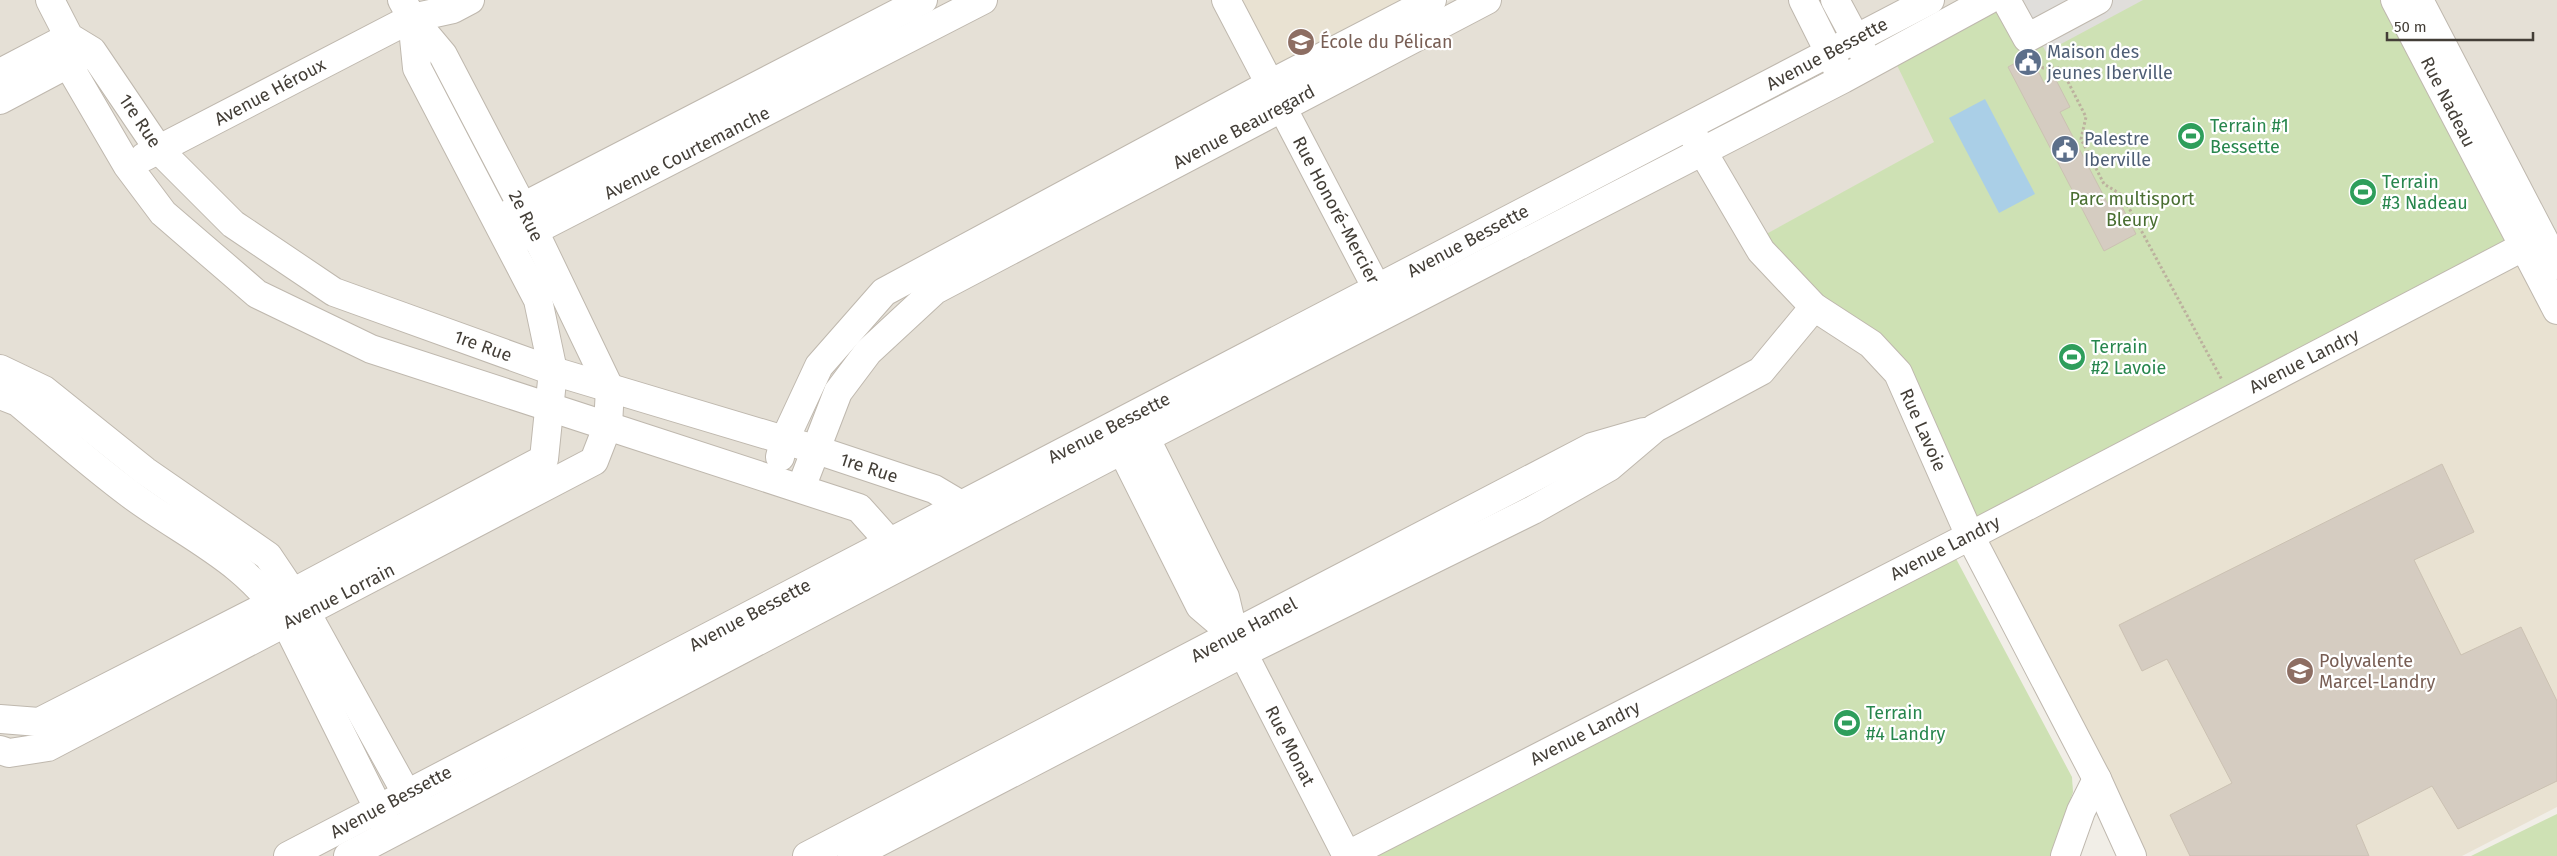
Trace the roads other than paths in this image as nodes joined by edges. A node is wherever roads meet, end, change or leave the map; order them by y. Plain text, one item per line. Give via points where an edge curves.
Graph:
1 (50, 0) edge
2 (470, 0) edge
3 (924, 0) edge
4 (983, 0) edge
5 (1226, 0) edge
6 (1432, 0) edge
7 (1487, 0) edge
8 (1803, 0) edge
9 (1835, 0) edge
10 (1930, 0) edge
11 (1988, 0) edge
12 (2006, 0) edge
13 (2098, 0) edge
14 (2395, 0) edge
15 (2419, 0) edge
16 (415, 6) edge
17 (69, 36) junction
18 (852, 37) junction
19 (1856, 39) junction
20 (92, 51) junction
21 (1830, 52) junction
22 (865, 61) junction
23 (68, 64) junction
24 (1870, 64) junction
25 (0, 73) edge
26 (1843, 79) junction
27 (1276, 95) junction
28 (0, 100) edge
29 (1688, 126) junction
30 (159, 150) junction
31 (1702, 150) junction
32 (127, 165) junction
33 (528, 220) junction
34 (502, 232) junction
35 (2532, 242) junction
36 (997, 245) junction
37 (2557, 265) edge
38 (1377, 288) junction
39 (1814, 307) junction
40 (2557, 310) edge
41 (1390, 314) junction
42 (0, 369) edge
43 (553, 371) junction
44 (610, 389) junction
45 (0, 394) edge
46 (551, 407) junction
47 (608, 425) junction
48 (1128, 432) junction
49 (784, 441) junction
50 (814, 449) junction
51 (145, 471) junction
52 (773, 479) junction
53 (800, 488) junction
54 (130, 494) junction
55 (961, 505) junction
56 (980, 524) junction
57 (1970, 536) junction
58 (891, 542) junction
59 (908, 562) junction
60 (290, 608) junction
61 (1238, 644) junction
62 (635, 675) junction
63 (648, 699) junction
64 (0, 720) edge
65 (44, 735) junction
66 (0, 750) edge
67 (2097, 779) junction
68 (407, 794) junction
69 (379, 809) junction
70 (419, 819) junction
71 (391, 834) junction
72 (844, 851) edge
73 (288, 856) edge
74 (348, 856) edge
75 (807, 856) edge
76 (1347, 856) edge
77 (2065, 856) edge
78 (2132, 856) edge

1 - 17 street, 1re Rue
2 - 16 street, Avenue Héroux via 453,8
3 - 18 street, Avenue Courtemanche
4 - 22 street, Avenue Courtemanche
5 - 27 street, Rue Honoré-Mercier
6 - 27 street, Avenue Beauregard
7 - 27 street, Avenue Beauregard
8 - 21 street
9 - 19 street
10 - 19 street, Avenue Bessette
11 - 24 street, Avenue Bessette
12 - 13 street via 2027,38
14 - 35 street, Rue Nadeau
15 - 35 street, Rue Nadeau
16 - 30 street, Avenue Héroux
16 - 33 street, 2e Rue
16 - 34 street, 2e Rue via 417,68
17 - 20 street, 1re Rue
17 - 23 street, 1re Rue
17 - 25 street
18 - 22 street
18 - 33 street, Avenue Courtemanche
19 - 21 street, Avenue Bessette
19 - 24 street
20 - 23 street
20 - 30 street, 1re Rue
21 - 26 street
21 - 29 street, Avenue Bessette
22 - 33 street, Avenue Courtemanche
23 - 28 street
23 - 32 street, 1re Rue
24 - 26 street, Avenue Bessette
26 - 31 street, Avenue Bessette
27 - 36 street, Avenue Beauregard
27 - 38 street, Rue Honoré-Mercier
29 - 31 street, Rue Lavoie
29 - 38 street, Avenue Bessette
30 - 32 street, Avenue Héroux
30 - 43 street, 1re Rue via 233,224 334,292
31 - 39 street, Rue Lavoie via 1761,251
31 - 41 street, Avenue Bessette
32 - 46 street, 1re Rue via 163,213 257,294 371,349
33 - 34 street, Avenue Courtemanche
33 - 44 street, 2e Rue
34 - 43 street, 2e Rue via 538,300
35 - 37 street, Rue Nadeau
35 - 40 street, Rue Nadeau
35 - 57 street, Avenue Landry
36 - 49 street, Avenue Beauregard via 884,292 819,366
36 - 50 street, Avenue Beauregard via 935,290 868,352 838,392
38 - 41 street, Rue Honoré-Mercier
38 - 48 street, Avenue Bessette
39 - 57 street, Rue Lavoie via 1871,344 1898,373
39 - 61 street, Avenue Hamel via 1761,371 1655,428 1609,467 1533,510
41 - 48 street, Avenue Bessette
42 - 51 street via 44,390
43 - 44 street, 1re Rue
43 - 46 street, 2e Rue
44 - 47 street, 2e Rue
44 - 49 street, 1re Rue
45 - 54 street via 18,402
46 - 47 street, 1re Rue
46 - 60 street, Avenue Lorrain via 544,459
47 - 52 street, 1re Rue
47 - 60 street, Avenue Lorrain via 594,461
48 - 55 street, Avenue Bessette
48 - 56 street, Avenue Bessette
48 - 61 street, Rue Monat via 1200,606
49 - 50 street, 1re Rue
49 - 52 street, Avenue Beauregard
50 - 53 street, Avenue Beauregard
50 - 55 street, 1re Rue via 934,488
51 - 54 street
51 - 60 street via 268,556
52 - 53 street, 1re Rue
53 - 58 street, 1re Rue via 859,508
54 - 60 street via 244,571
55 - 56 street, 1re Rue
55 - 58 street, Avenue Bessette
56 - 59 street, Avenue Bessette
57 - 67 street, Rue Lavoie
57 - 76 street, Avenue Landry
58 - 59 street, 1re Rue
58 - 62 street, Avenue Bessette
59 - 63 street, Avenue Bessette
60 - 65 street, Avenue Lorrain
60 - 68 street
60 - 69 street
61 - 72 street, Avenue Hamel
61 - 76 street, Rue Monat
62 - 63 street
62 - 68 street, Avenue Bessette
63 - 70 street, Avenue Bessette
64 - 65 street
65 - 66 street, Avenue Lorrain via 9,753
67 - 77 street
67 - 78 street, Rue Lavoie
68 - 69 street, Avenue Bessette
68 - 70 street
69 - 71 street
69 - 73 street, Avenue Bessette
70 - 71 street, Avenue Bessette
71 - 74 street, Avenue Bessette
72 - 75 street, Avenue Hamel

